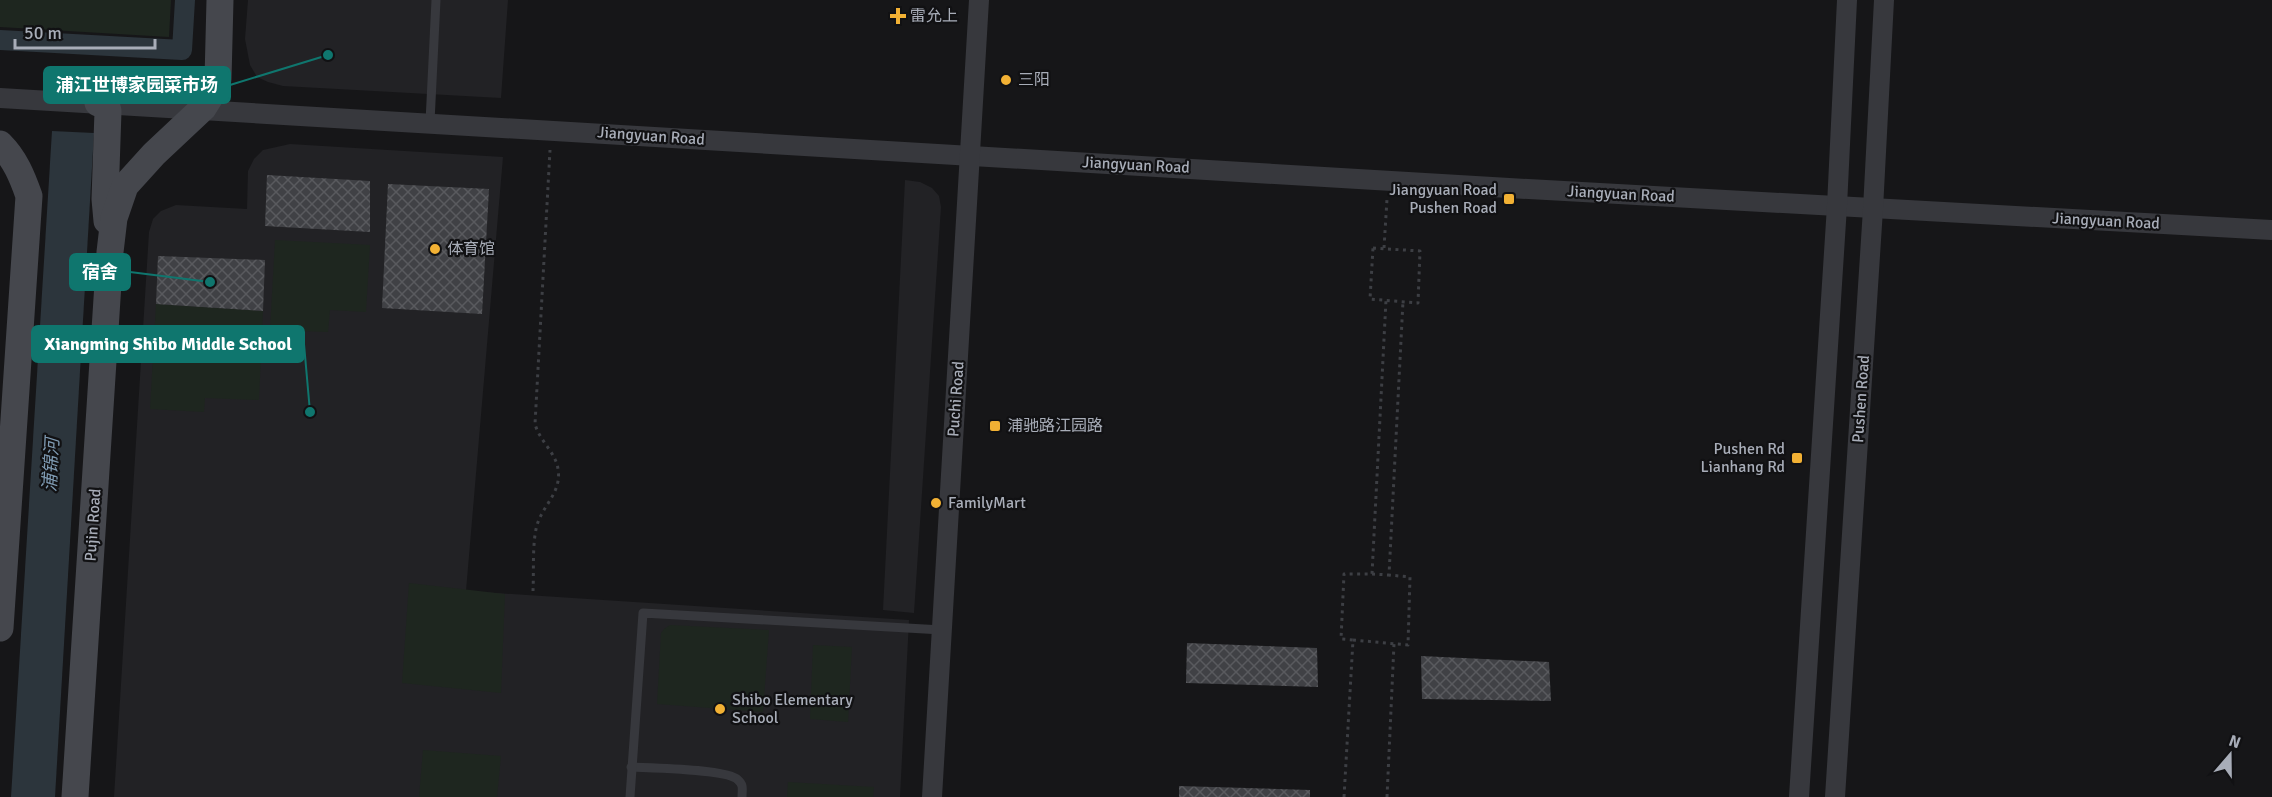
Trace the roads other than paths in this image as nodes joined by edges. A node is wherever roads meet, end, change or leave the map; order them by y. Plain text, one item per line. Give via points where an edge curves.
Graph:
1 (220, 0) edge
2 (436, 0) edge
3 (979, 0) edge
4 (1847, 0) edge
5 (1884, 0) edge
6 (0, 98) edge
7 (98, 103) junction
8 (203, 108) junction
9 (430, 122) junction
10 (0, 144) edge
11 (970, 156) junction
12 (1837, 206) junction
13 (1873, 208) junction
14 (2272, 230) edge
15 (110, 252) junction
16 (3, 543) edge
17 (0, 628) edge
18 (942, 630) junction
19 (631, 767) junction
20 (75, 797) edge
21 (630, 797) edge
22 (742, 797) edge
23 (932, 797) edge
24 (1799, 797) edge
25 (1835, 797) edge

1 - 8 main road, Pujin Road via 218,79
2 - 9 lane
3 - 11 street, Puchi Road
4 - 12 street
5 - 13 street, Pushen Road
6 - 7 street, Jiangyuan Road
7 - 8 street, Jiangyuan Road
7 - 15 main road, Pujin Road via 107,107 109,118 105,199
8 - 9 street, Jiangyuan Road
8 - 15 main road, Pujin Road via 125,186 114,218
9 - 11 street, Jiangyuan Road
10 - 16 main road via 11,154 29,196
11 - 12 street, Jiangyuan Road
11 - 18 street, Puchi Road
12 - 13 street, Jiangyuan Road
12 - 24 street
13 - 14 street, Jiangyuan Road
13 - 25 street, Pushen Road
15 - 20 main road, Pujin Road
16 - 17 main road
18 - 19 lane via 643,613
18 - 23 street, Puchi Road
19 - 21 lane
19 - 22 lane via 725,774 740,781

